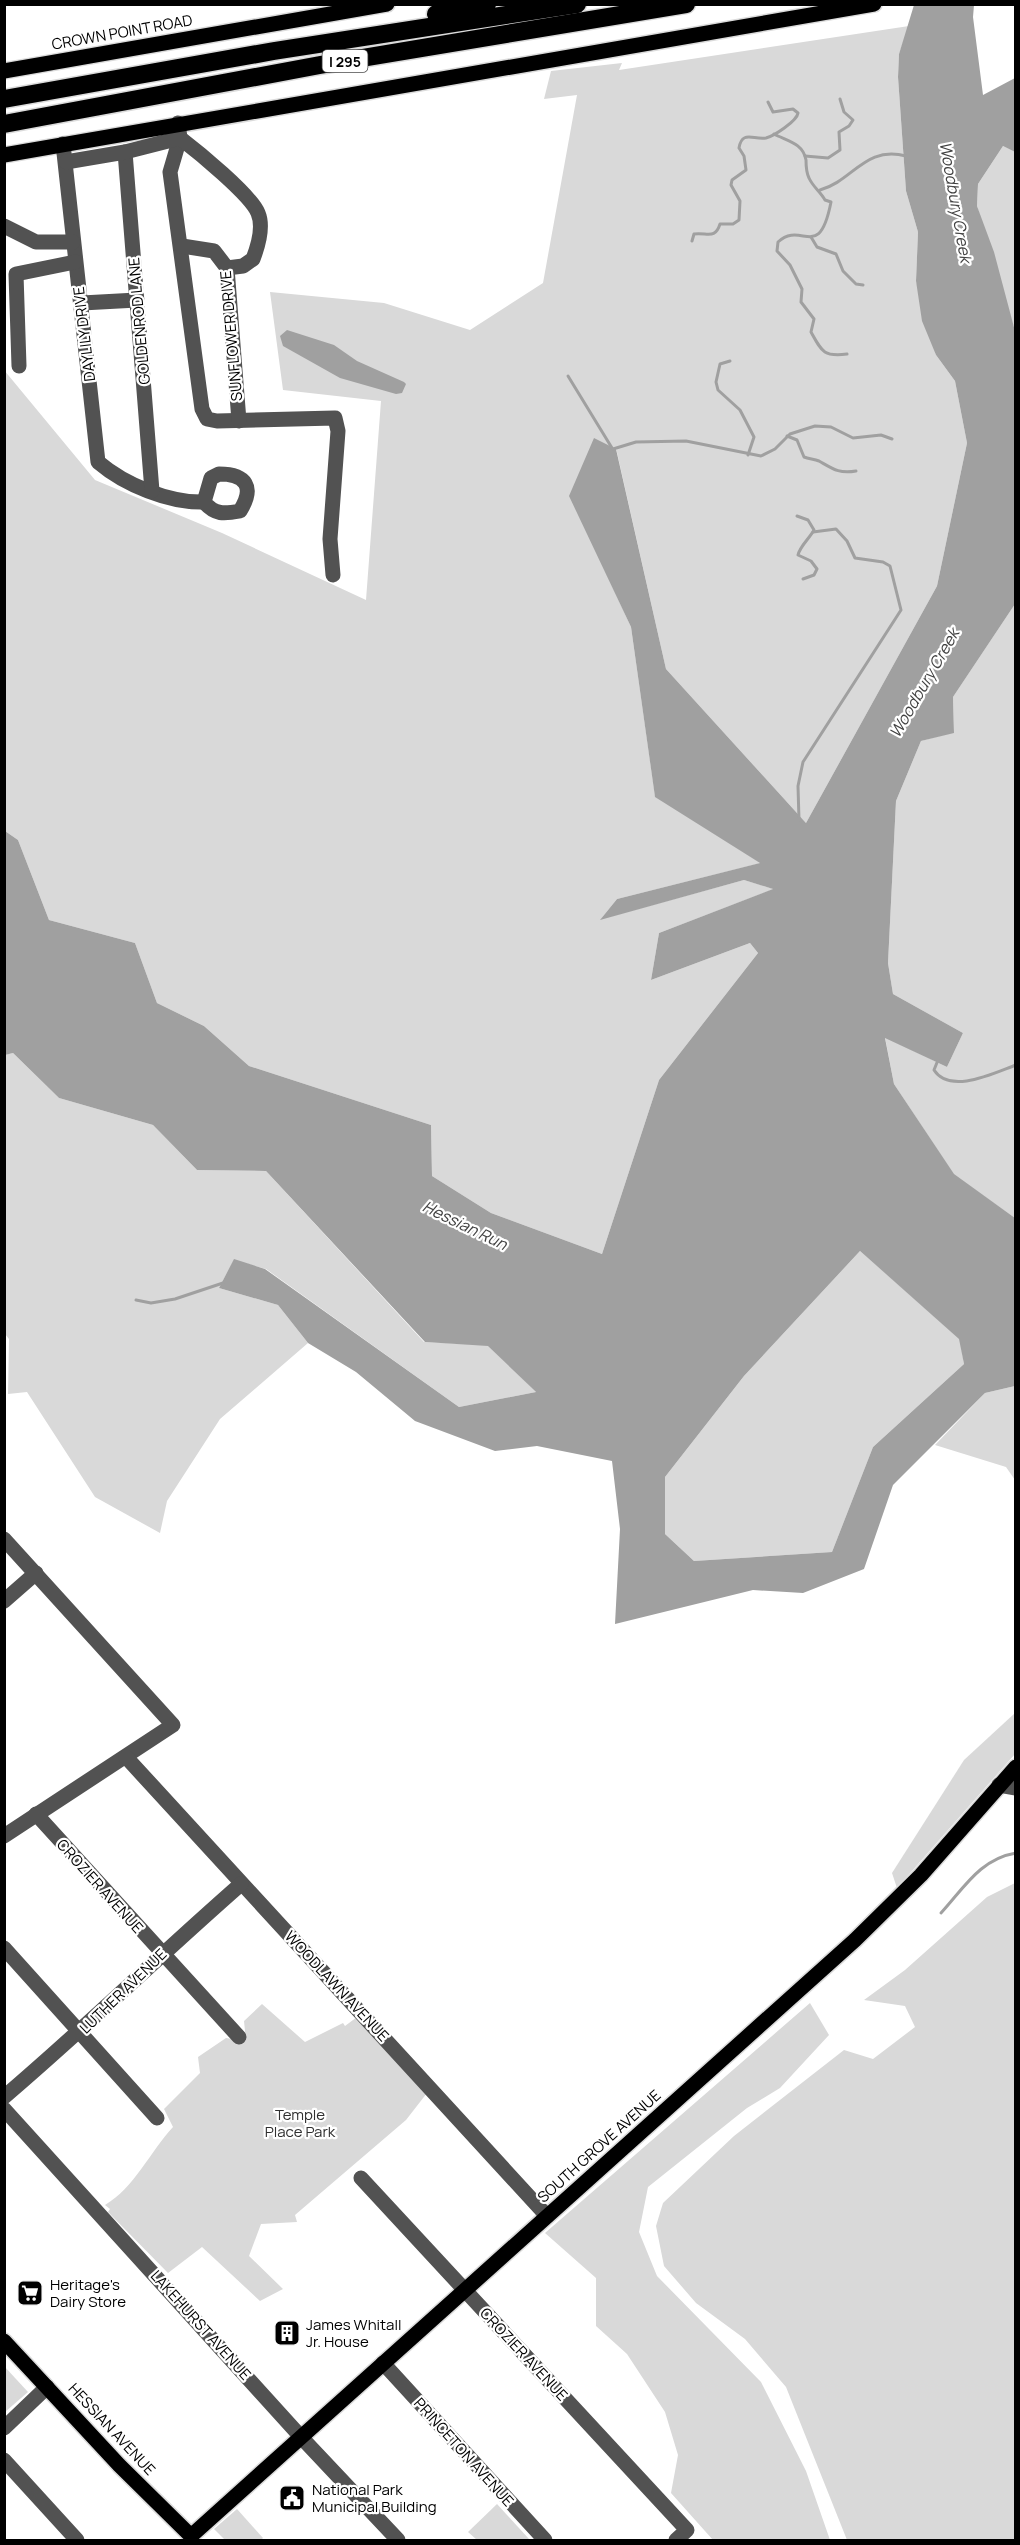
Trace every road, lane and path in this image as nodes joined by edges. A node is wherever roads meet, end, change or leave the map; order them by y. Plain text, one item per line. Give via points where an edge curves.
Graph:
1 (387, 4) edge
2 (488, 4) edge
3 (577, 4) edge
4 (686, 4) edge
5 (874, 4) edge
6 (307, 46) junction
7 (4, 71) edge
8 (4, 99) edge
9 (4, 124) edge
10 (179, 131) junction
11 (63, 144) junction
12 (125, 152) junction
13 (4, 154) edge
14 (66, 162) junction
15 (4, 226) edge
16 (73, 242) junction
17 (182, 246) junction
18 (75, 262) junction
19 (227, 268) junction
20 (137, 300) junction
21 (82, 303) junction
22 (19, 366) dead end
23 (238, 421) junction
24 (152, 491) junction
25 (204, 502) dead end
26 (333, 575) dead end
27 (4, 1539) edge
28 (36, 1573) junction
29 (4, 1601) edge
30 (126, 1757) junction
31 (1016, 1767) edge
32 (999, 1785) junction
33 (1016, 1788) edge
34 (36, 1814) junction
35 (4, 1836) edge
36 (241, 1884) junction
37 (4, 1948) edge
38 (161, 1954) junction
39 (79, 2032) junction
40 (239, 2037) dead end
41 (4, 2097) edge
42 (4, 2109) edge
43 (157, 2118) dead end
44 (361, 2178) dead end
45 (547, 2216) junction
46 (466, 2290) junction
47 (4, 2341) edge
48 (383, 2363) junction
49 (47, 2387) junction
50 (4, 2428) edge
51 (301, 2437) junction
52 (4, 2460) edge
53 (682, 2536) edge
54 (191, 2539) edge
55 (77, 2541) edge
56 (398, 2541) edge
57 (545, 2541) edge

1 - 7 main road, CROWN POINT ROAD
2 - 6 highway via 329,34
3 - 6 highway, I 295
4 - 9 highway, I 295 via 320,65
5 - 10 main road
6 - 8 highway, I 295
10 - 11 main road
10 - 12 street
10 - 17 street, SUNFLOWER DRIVE via 170,172
10 - 19 street via 258,212 260,228 253,259 243,266
11 - 13 main road
11 - 14 street, DAYLILY DRIVE
12 - 14 street
12 - 20 street, GOLDENROD LANE
14 - 16 street, DAYLILY DRIVE
15 - 16 street via 36,242
16 - 18 street, DAYLILY DRIVE
17 - 19 street, SUNFLOWER DRIVE via 214,251
17 - 23 street, SUNFLOWER DRIVE via 201,409 207,418
18 - 21 street, DAYLILY DRIVE
18 - 22 street via 16,274
19 - 23 street, SUNFLOWER DRIVE
20 - 21 street
20 - 24 street, GOLDENROD LANE
21 - 24 street, DAYLILY DRIVE via 98,462 114,476
23 - 26 street, SUNFLOWER DRIVE via 334,418 338,431 330,539
24 - 25 street, DAYLILY DRIVE
27 - 28 street
28 - 29 street
28 - 30 street via 173,1725
30 - 34 street
30 - 36 street, WOODLAWN AVENUE
31 - 32 main road, SOUTH GROVE AVENUE
32 - 33 street
32 - 45 main road, SOUTH GROVE AVENUE via 921,1875 855,1940
34 - 35 street
34 - 38 street, CROZIER AVENUE
36 - 38 street, LUTHER AVENUE
36 - 45 street, WOODLAWN AVENUE
37 - 39 street
38 - 39 street, LUTHER AVENUE
38 - 40 street, CROZIER AVENUE
39 - 41 street, LUTHER AVENUE
39 - 43 street
42 - 51 street, LAKEHURST AVENUE
44 - 46 street, CROZIER AVENUE
45 - 46 main road, SOUTH GROVE AVENUE
46 - 48 main road, SOUTH GROVE AVENUE
46 - 53 street, CROZIER AVENUE
47 - 49 main road, HESSIAN AVENUE
48 - 51 main road, SOUTH GROVE AVENUE
48 - 57 street, PRINCETON AVENUE
49 - 50 street
49 - 54 main road, HESSIAN AVENUE
51 - 54 main road, SOUTH GROVE AVENUE
51 - 56 street, LAKEHURST AVENUE
52 - 55 street

